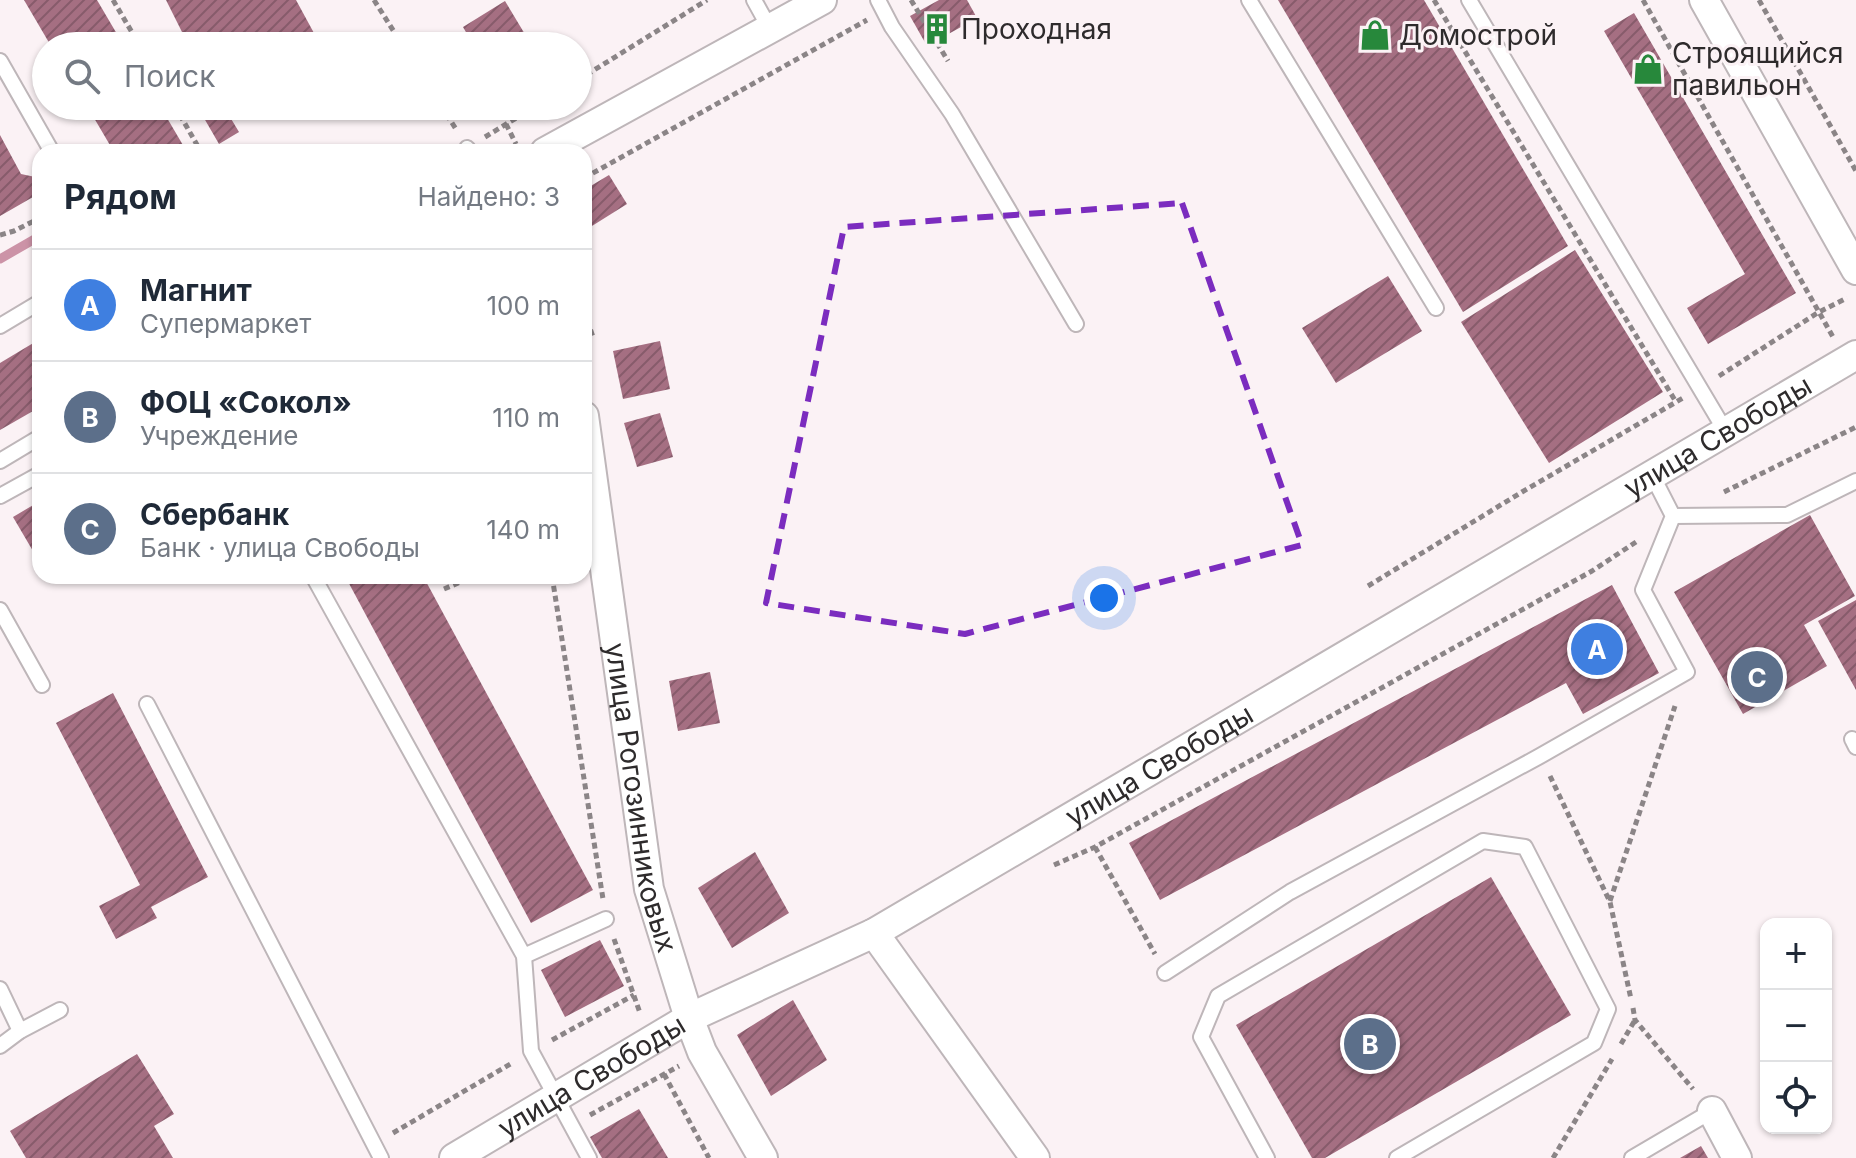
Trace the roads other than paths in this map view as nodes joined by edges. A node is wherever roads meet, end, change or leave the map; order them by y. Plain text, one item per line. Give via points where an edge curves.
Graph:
1 (754, 0) edge
2 (822, 0) edge
3 (1249, 0) edge
4 (1469, 0) edge
5 (1704, 0) edge
6 (881, 5) edge
7 (770, 29) junction
8 (0, 61) edge
9 (32, 117) edge
10 (34, 120) edge
11 (47, 144) edge
12 (560, 144) edge
13 (1856, 270) edge
14 (32, 307) edge
15 (1436, 308) dead end
16 (1076, 324) dead end
17 (0, 326) edge
18 (1856, 355) edge
19 (1726, 432) junction
20 (32, 442) edge
21 (0, 461) edge
22 (592, 474) edge
23 (1652, 475) junction
24 (32, 478) edge
25 (1856, 481) edge
26 (0, 496) edge
27 (1673, 516) junction
28 (317, 584) edge
29 (0, 610) edge
30 (42, 685) dead end
31 (147, 704) dead end
32 (606, 919) road end
33 (874, 933) junction
34 (524, 956) junction
35 (1165, 973) road end
36 (0, 989) edge
37 (60, 1010) dead end
38 (689, 1018) junction
39 (20, 1031) junction
40 (0, 1046) edge
41 (555, 1097) junction
42 (1712, 1111) joint
43 (377, 1152) edge
44 (454, 1158) edge
45 (589, 1158) edge
46 (763, 1158) edge
47 (1035, 1158) edge
48 (1267, 1158) edge
49 (1397, 1158) edge
50 (1632, 1158) edge
51 (1737, 1158) edge

1 - 7 lane
2 - 7 street
3 - 15 lane
4 - 19 lane
5 - 13 street
6 - 16 lane
7 - 12 street
8 - 9 lane
10 - 11 lane
14 - 17 lane
18 - 19 street, улица Свободы
19 - 23 street, улица Свободы
20 - 21 lane
22 - 38 street, улица Рогозинниковых via 649,889
23 - 27 lane
23 - 33 street, улица Свободы
24 - 26 lane
25 - 27 lane via 1787,515
27 - 35 lane via 1643,590 1687,672 1290,892
28 - 34 lane
29 - 30 lane
31 - 43 lane
32 - 34 lane
33 - 38 street, улица Свободы
33 - 47 street
34 - 41 lane via 531,1051
36 - 39 lane
37 - 39 lane
38 - 41 street, улица Свободы
38 - 46 street, улица Рогозинниковых via 702,1052
39 - 40 lane
41 - 44 street, улица Свободы
41 - 45 lane
42 - 50 lane
42 - 51 street
48 - 49 lane via 1201,1037 1218,996 1483,841 1525,847 1608,1009 1594,1043

